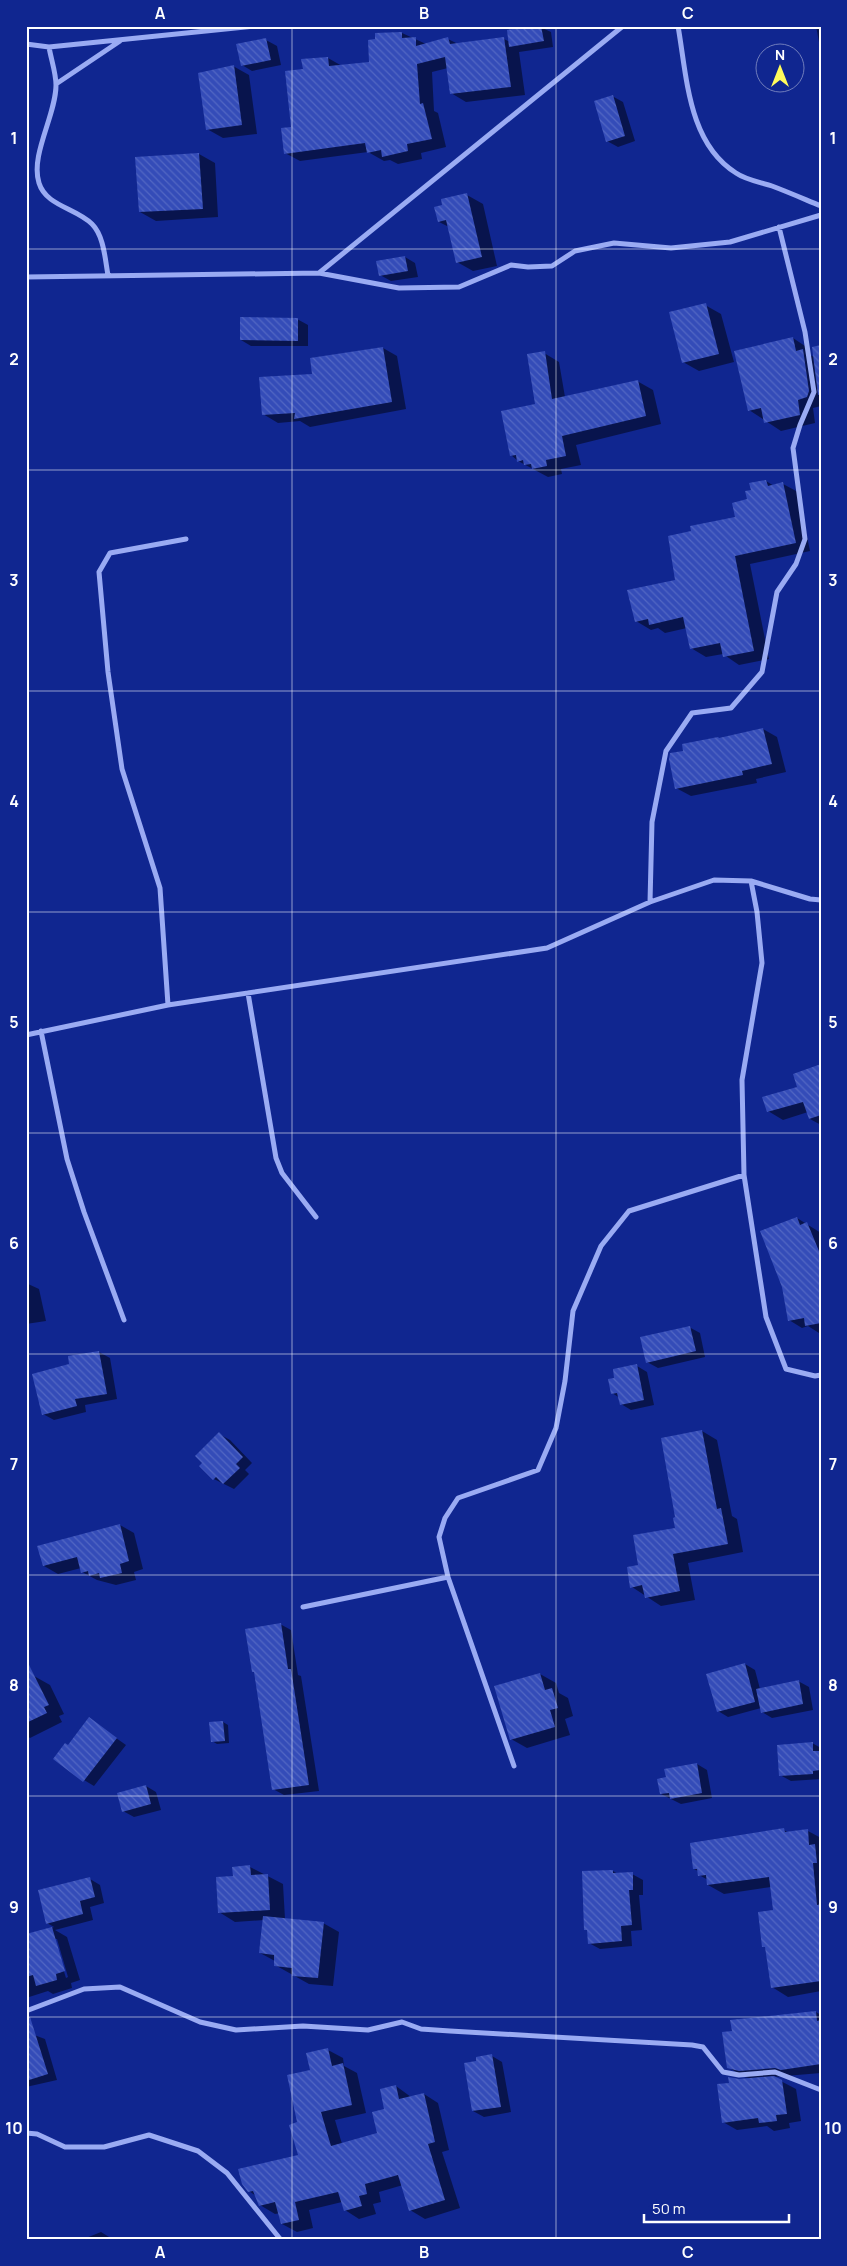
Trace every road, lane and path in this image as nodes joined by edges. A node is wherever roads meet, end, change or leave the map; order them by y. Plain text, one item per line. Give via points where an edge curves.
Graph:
1 (255, 26) edge
2 (623, 26) edge
3 (678, 26) edge
4 (122, 40) junction
5 (26, 44) edge
6 (49, 47) junction
7 (56, 84) junction
8 (821, 206) edge
9 (821, 215) edge
10 (779, 228) junction
11 (319, 273) junction
12 (108, 275) junction
13 (26, 277) edge
14 (186, 539) dead end
15 (751, 881) junction
16 (821, 900) edge
17 (650, 902) junction
18 (248, 993) junction
19 (168, 1005) junction
20 (41, 1032) junction
21 (26, 1035) edge
22 (744, 1175) junction
23 (316, 1216) dead end
24 (124, 1320) dead end
25 (821, 1375) edge
26 (448, 1577) junction
27 (303, 1607) dead end
28 (514, 1766) dead end
29 (26, 2012) edge
30 (821, 2090) edge
31 (26, 2133) edge
32 (282, 2240) edge

1 - 4 street
2 - 11 street
3 - 8 street via 700,134 714,156 737,174
4 - 6 street
4 - 7 street
5 - 6 street
6 - 7 street
7 - 12 street via 53,110 38,161 38,180 42,192 51,200 80,214 93,225 100,236
9 - 10 street
10 - 11 street via 730,242 671,248 604,245 574,251 552,266 511,264 458,287 399,288
10 - 17 street via 805,332 814,392 793,448 805,539 796,564 777,592 762,672 731,708 692,713 666,751 652,822
11 - 12 street
12 - 13 street
14 - 19 street via 110,553 99,572 108,672 122,769 160,888
15 - 16 street
15 - 17 street via 714,880
15 - 22 street via 762,963 742,1080
17 - 18 street via 547,948
18 - 19 street
18 - 23 street via 276,1158 282,1173
19 - 20 street
20 - 21 street
20 - 24 street via 67,1159
22 - 25 street via 766,1317 786,1369
22 - 26 street via 629,1211 601,1246 573,1311 556,1428 538,1470 458,1498 439,1537
26 - 27 street
26 - 28 street
29 - 30 street via 84,1989 120,1987 200,2022 236,2030 303,2026 368,2030 402,2022 450,2031 692,2045 703,2047 724,2072 739,2075 775,2072
31 - 32 street via 37,2134 65,2147 104,2147 149,2135 198,2151 227,2173

